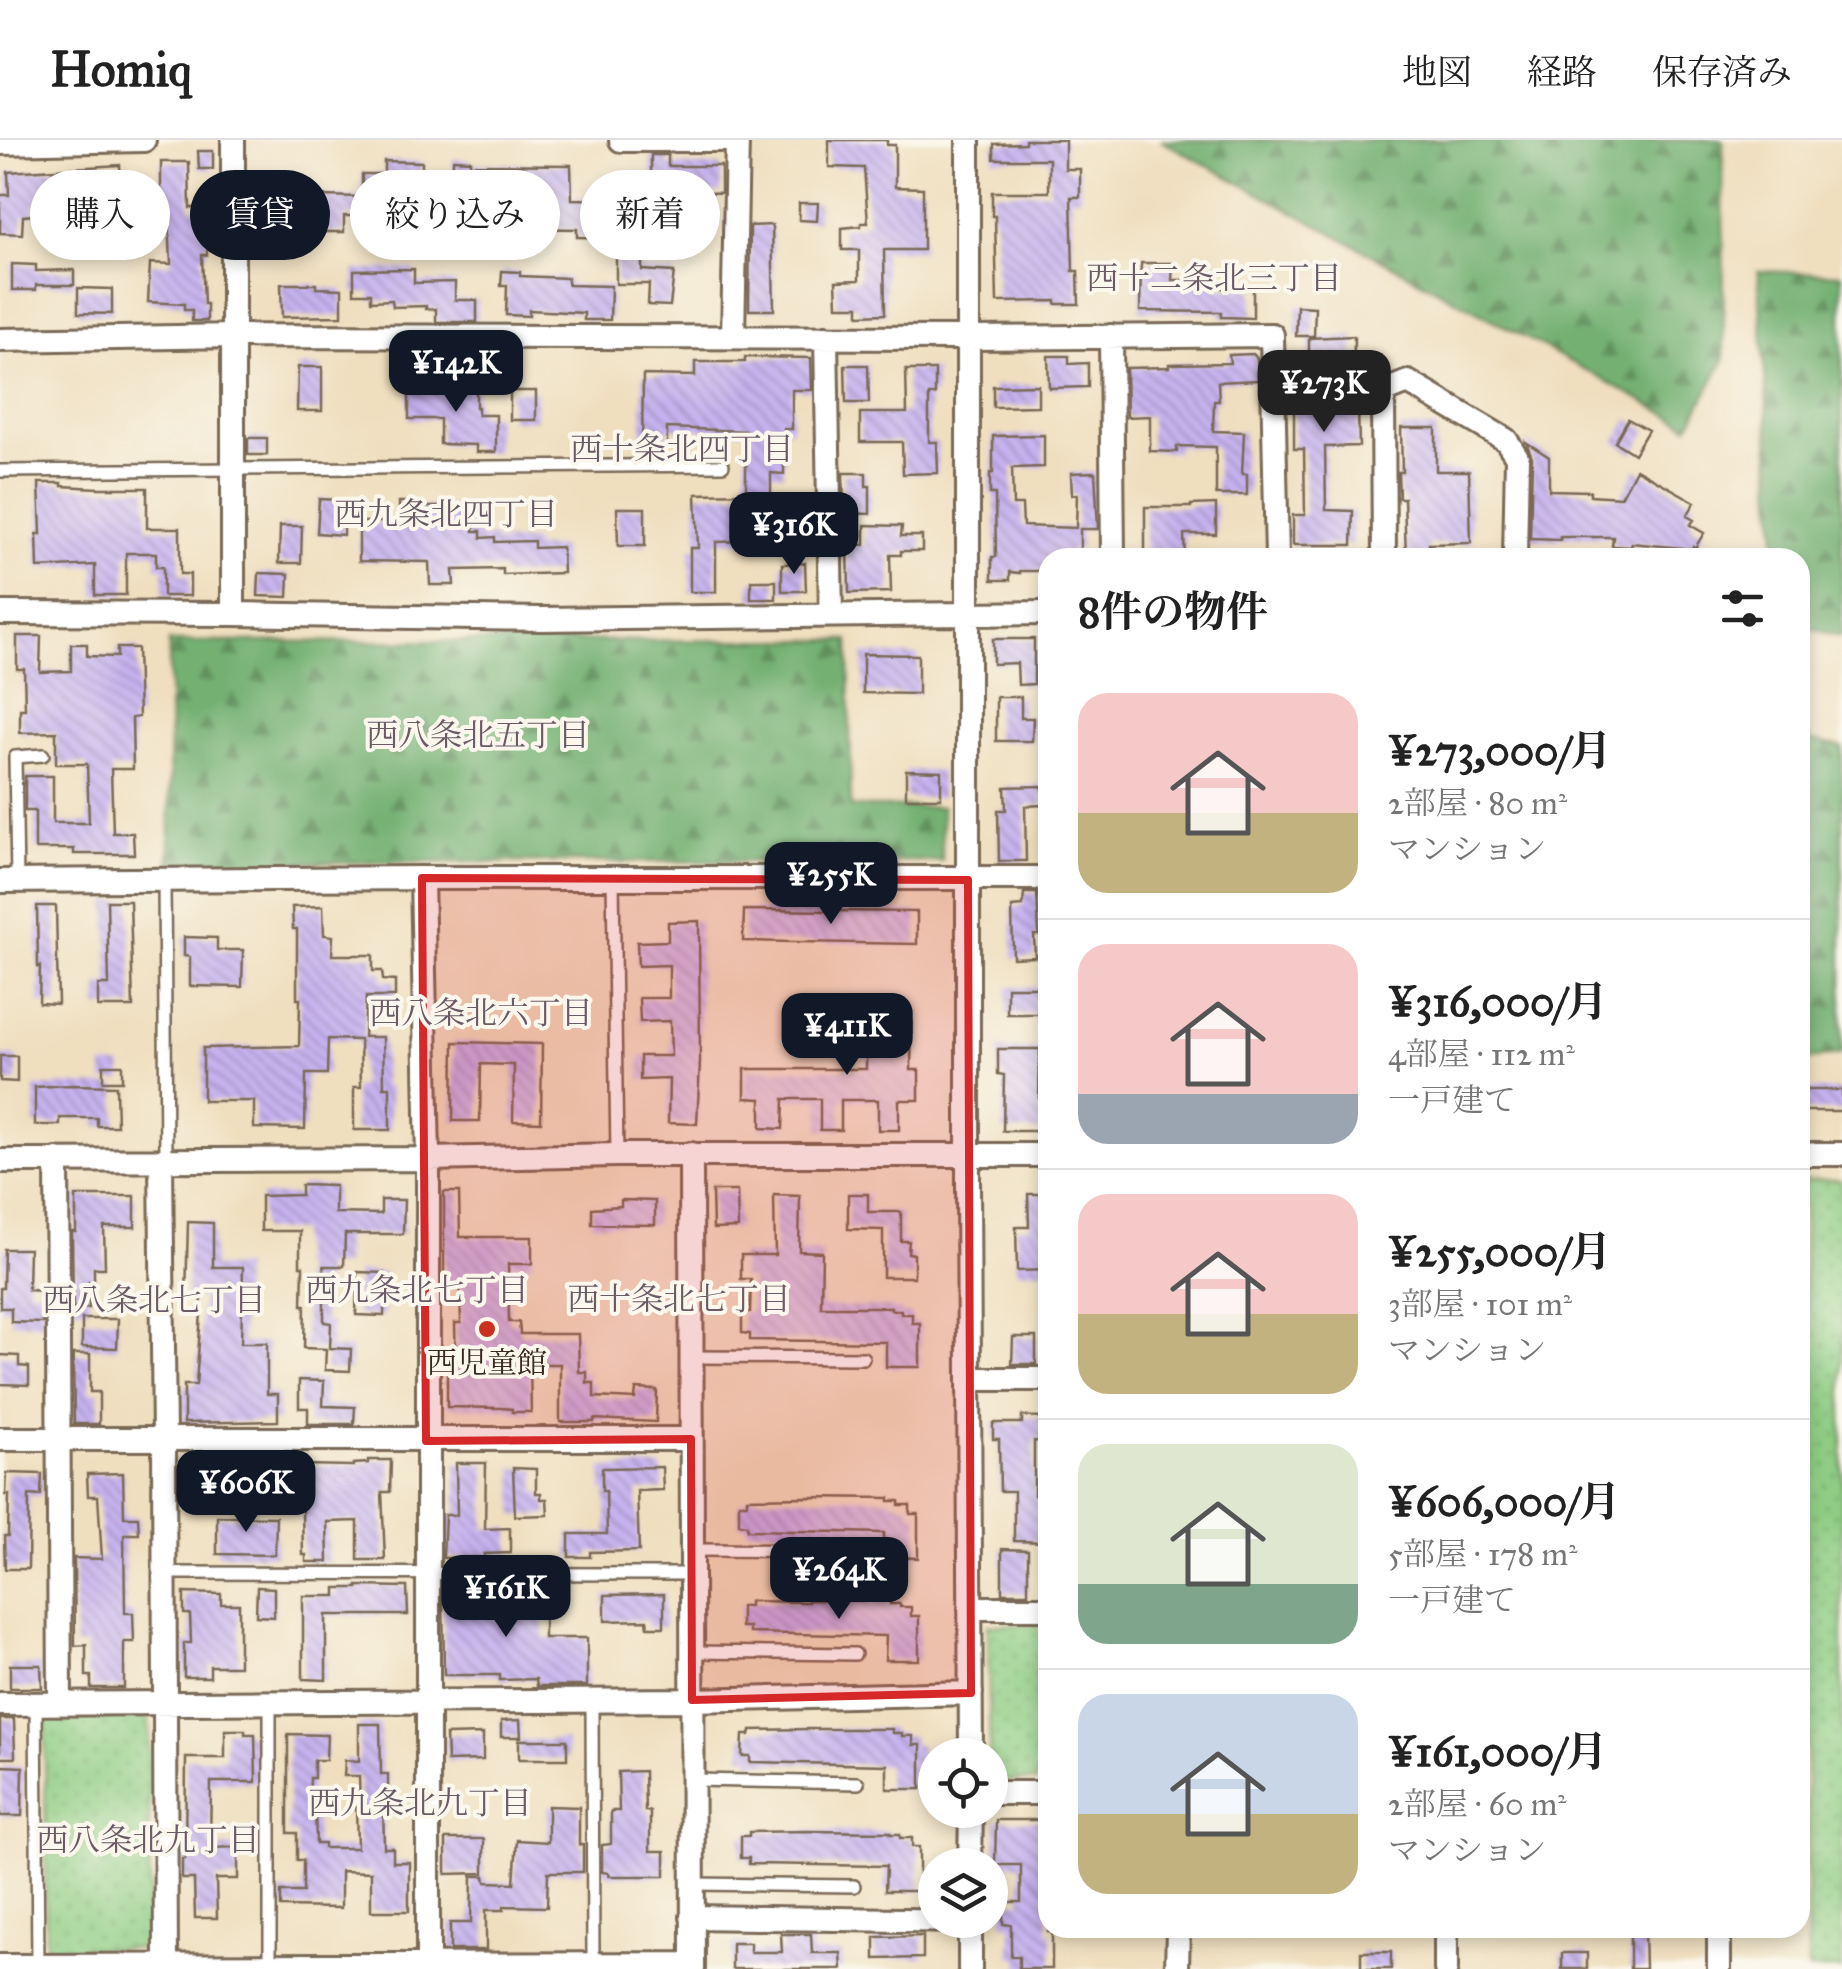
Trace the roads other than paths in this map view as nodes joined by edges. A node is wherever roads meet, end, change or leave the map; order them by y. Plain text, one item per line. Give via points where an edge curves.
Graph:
1 (144, 140) edge
2 (233, 140) edge
3 (621, 140) edge
4 (968, 140) edge
5 (0, 142) edge
6 (234, 336) junction
7 (1111, 336) junction
8 (733, 337) junction
9 (826, 337) junction
10 (969, 338) junction
11 (0, 340) edge
12 (723, 465) dead end
13 (234, 470) junction
14 (0, 471) edge
15 (1113, 548) edge
16 (1277, 548) edge
17 (1384, 548) edge
18 (1515, 548) edge
19 (968, 613) junction
20 (1038, 613) edge
21 (0, 614) edge
22 (233, 614) junction
23 (831, 616) junction
24 (43, 755) dead end
25 (422, 878) junction
26 (1038, 878) edge
27 (613, 879) junction
28 (164, 880) junction
29 (968, 880) junction
30 (9, 881) edge
31 (617, 1154) junction
32 (691, 1154) junction
33 (968, 1154) junction
34 (1810, 1154) edge
35 (1842, 1154) edge
36 (1038, 1155) edge
37 (428, 1159) junction
38 (0, 1160) edge
39 (57, 1160) junction
40 (163, 1160) junction
41 (691, 1357) junction
42 (863, 1358) dead end
43 (968, 1378) junction
44 (1038, 1379) edge
45 (57, 1439) junction
46 (164, 1439) junction
47 (691, 1439) junction
48 (0, 1440) edge
49 (426, 1441) junction
50 (692, 1550) junction
51 (861, 1551) dead end
52 (165, 1573) junction
53 (427, 1574) junction
54 (692, 1574) junction
55 (970, 1608) junction
56 (1038, 1608) edge
57 (692, 1652) junction
58 (855, 1654) dead end
59 (971, 1693) junction
60 (692, 1700) junction
61 (592, 1701) junction
62 (270, 1702) junction
63 (427, 1702) junction
64 (60, 1703) junction
65 (166, 1703) junction
66 (0, 1704) edge
67 (36, 1704) junction
68 (971, 1738) edge
69 (692, 1780) junction
70 (858, 1783) dead end
71 (1008, 1793) edge
72 (1038, 1793) edge
73 (692, 1884) junction
74 (854, 1886) dead end
75 (692, 1918) junction
76 (918, 1920) edge
77 (970, 1938) edge
78 (1178, 1938) edge
79 (1446, 1938) edge
80 (1719, 1938) edge
81 (593, 1964) junction
82 (270, 1965) junction
83 (0, 1966) edge
84 (693, 1966) edge
85 (29, 1967) edge
86 (166, 1967) edge
87 (428, 1967) edge
88 (970, 1969) edge
89 (1177, 1969) edge
90 (1446, 1969) edge
91 (1719, 1969) edge

1 - 5 street
2 - 6 street
3 - 8 street via 737,140
4 - 10 street
6 - 8 street
6 - 11 street
6 - 13 street
7 - 10 street
7 - 15 street
7 - 16 street via 1272,335
8 - 9 street
9 - 10 street
9 - 23 street
10 - 19 street
12 - 13 lane
13 - 14 lane
13 - 22 street
17 - 18 street via 1383,392 1408,382 1506,440 1517,457
19 - 20 street
19 - 23 street
19 - 29 street
21 - 22 street
22 - 23 street
24 - 30 lane via 14,757
25 - 27 street
25 - 28 street
25 - 37 street
26 - 29 street
27 - 29 street
27 - 31 lane
28 - 30 street
28 - 40 lane
29 - 33 street
31 - 32 street
31 - 37 street
32 - 33 street
32 - 41 street
33 - 36 street
33 - 43 street
34 - 35 street
37 - 40 street
37 - 49 street
38 - 39 street
39 - 40 street
39 - 45 street
40 - 46 street
41 - 42 lane
41 - 47 street
43 - 44 street
43 - 55 street
45 - 46 street
45 - 48 street
45 - 64 street
46 - 49 street
46 - 52 street
47 - 49 street
47 - 50 street
49 - 53 street
50 - 51 lane
50 - 54 street
52 - 53 lane
52 - 65 street
53 - 54 lane
53 - 63 street
54 - 57 street
55 - 56 street
55 - 59 street
57 - 58 lane
57 - 60 street
59 - 60 street
59 - 68 street
60 - 61 street
60 - 69 street
61 - 63 street
61 - 81 lane
62 - 63 street
62 - 65 street
62 - 82 lane
63 - 87 street
64 - 65 street
64 - 67 street
65 - 86 street
66 - 67 street
67 - 85 lane
69 - 70 lane
69 - 73 street
71 - 72 street
73 - 74 lane
73 - 75 street
75 - 76 street
75 - 84 street
77 - 88 street
78 - 89 street
79 - 90 street
80 - 91 street
81 - 84 street
81 - 87 street
82 - 86 street
82 - 87 street
83 - 85 street
85 - 86 street

